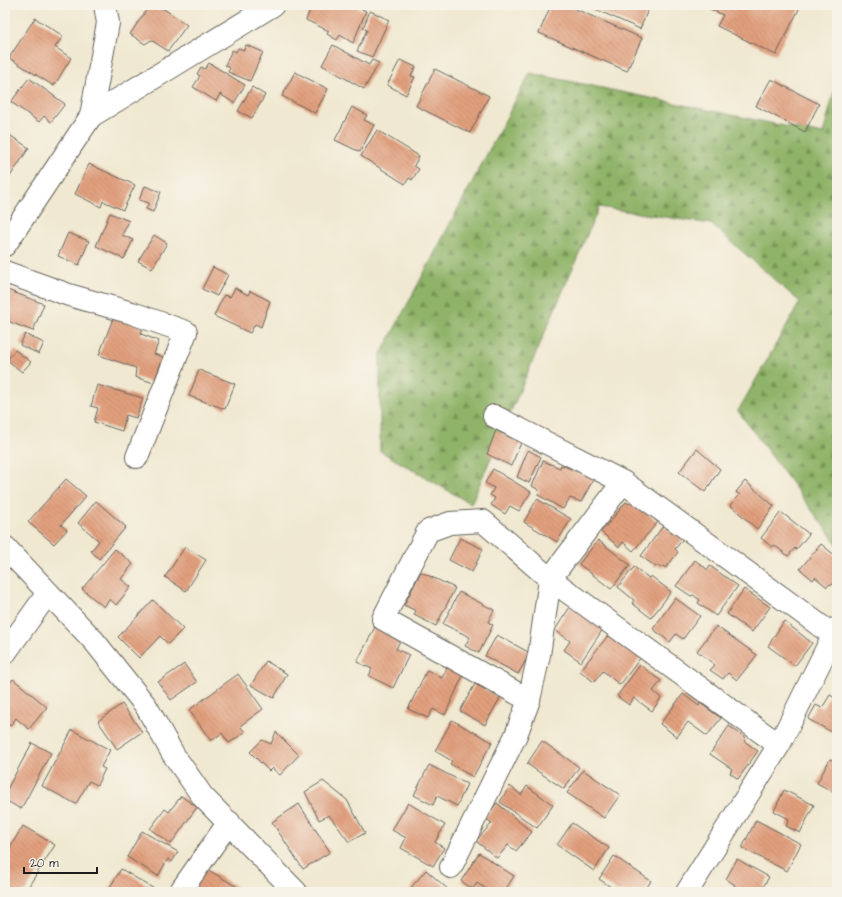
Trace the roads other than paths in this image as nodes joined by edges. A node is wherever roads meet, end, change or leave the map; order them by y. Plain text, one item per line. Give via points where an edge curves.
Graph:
1 (105, 5) edge
2 (273, 5) edge
3 (92, 116) junction
4 (5, 245) edge
5 (5, 272) edge
6 (494, 416) dead end
7 (137, 457) dead end
8 (623, 482) junction
9 (5, 547) edge
10 (550, 579) junction
11 (48, 593) junction
12 (836, 633) edge
13 (5, 653) edge
14 (529, 700) junction
15 (779, 745) junction
16 (230, 822) junction
17 (451, 868) dead end
18 (180, 892) edge
19 (296, 892) edge
20 (687, 892) edge

1 - 3 street via 108,23
2 - 3 street
3 - 4 street
5 - 7 street via 186,332
6 - 8 street
8 - 10 street
8 - 12 street
9 - 11 street
10 - 14 street via 539,655
10 - 14 street via 483,521 450,523 428,530 383,619
10 - 15 street
11 - 13 street
11 - 16 street via 94,641 146,706 173,754 203,797
12 - 15 street
14 - 17 street via 516,735
15 - 20 street
16 - 18 street
16 - 19 street

